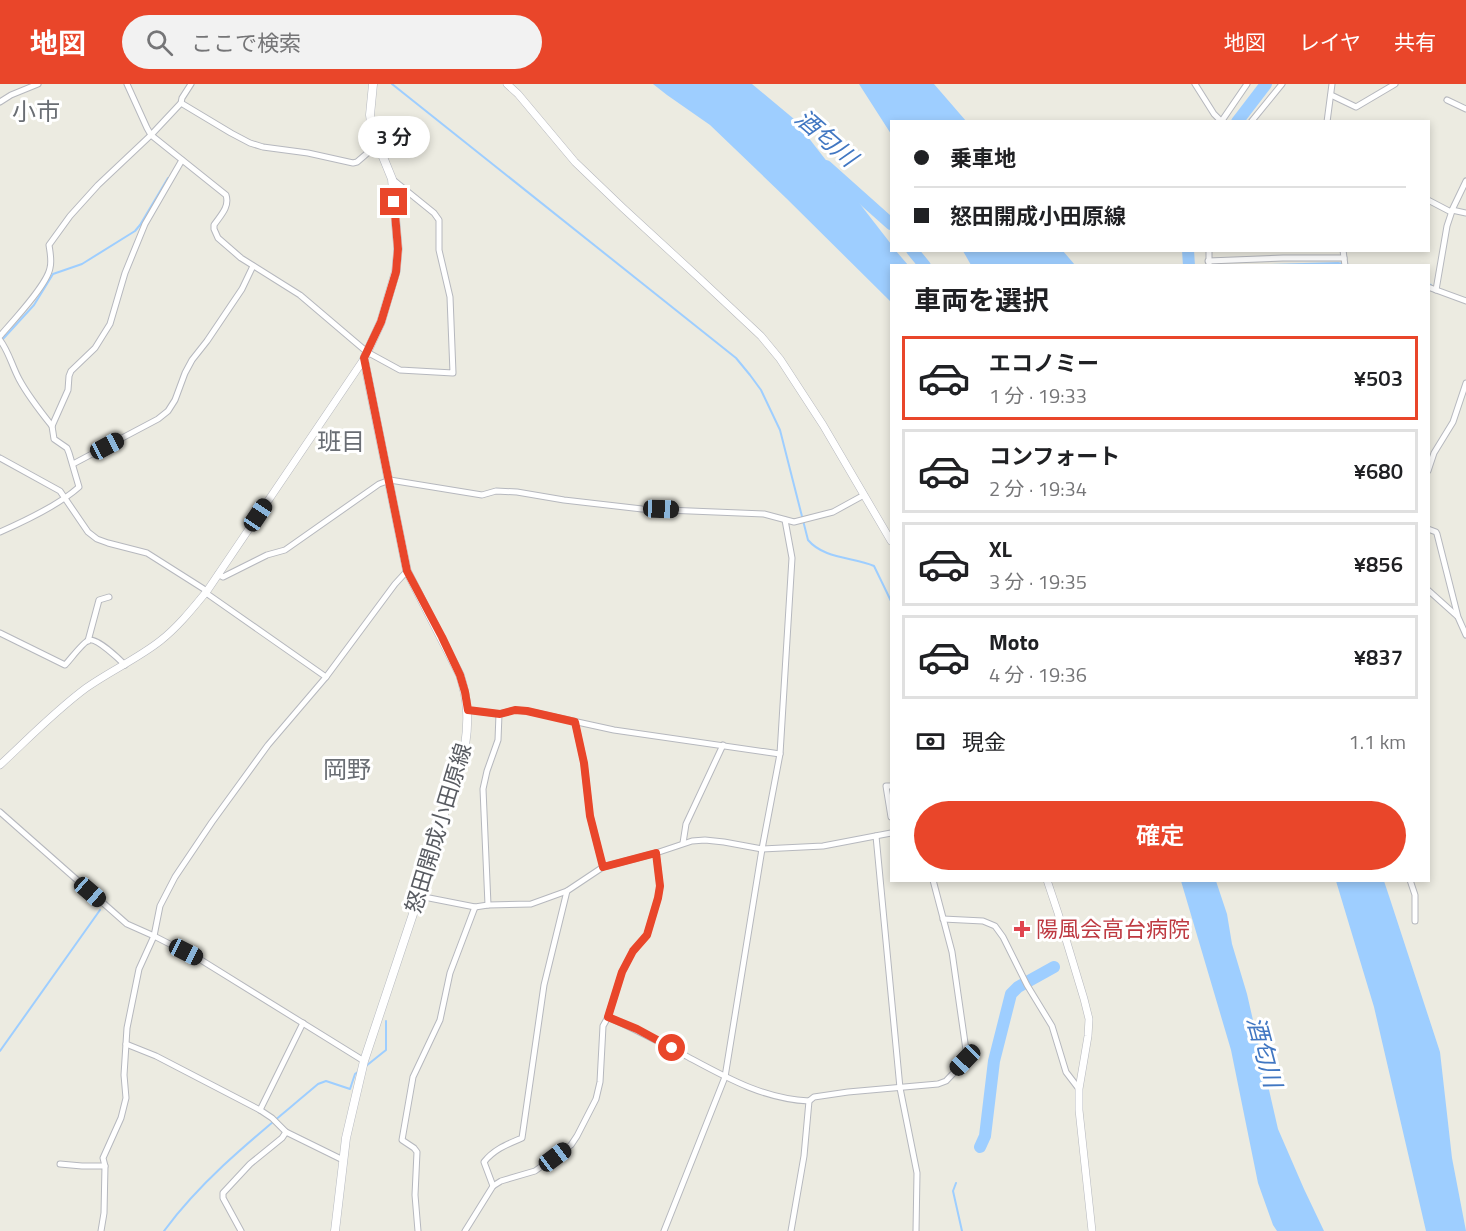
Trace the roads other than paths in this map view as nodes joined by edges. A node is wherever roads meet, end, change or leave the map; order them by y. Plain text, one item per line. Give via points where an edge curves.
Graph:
1 (38, 84) edge
2 (127, 84) edge
3 (191, 84) edge
4 (373, 84) edge
5 (507, 84) edge
6 (1195, 84) edge
7 (1282, 84) edge
8 (1332, 84) edge
9 (1395, 84) edge
10 (1243, 86) edge
11 (1331, 95) junction
12 (1447, 100) dead end
13 (0, 102) edge
14 (181, 103) junction
15 (1466, 109) edge
16 (1253, 119) edge
17 (1220, 120) edge
18 (1222, 120) edge
19 (1326, 120) edge
20 (151, 135) junction
21 (378, 144) junction
22 (182, 160) junction
23 (392, 179) junction
24 (1466, 181) edge
25 (1430, 201) edge
26 (1452, 211) junction
27 (1466, 213) edge
28 (1282, 252) edge
29 (1343, 252) edge
30 (1283, 258) junction
31 (1344, 258) junction
32 (1209, 263) edge
33 (1345, 264) edge
34 (253, 266) junction
35 (1430, 288) edge
36 (1436, 290) junction
37 (1466, 301) edge
38 (0, 338) edge
39 (366, 355) junction
40 (1466, 383) edge
41 (52, 426) junction
42 (0, 458) edge
43 (72, 464) junction
44 (1430, 465) edge
45 (390, 480) junction
46 (864, 495) junction
47 (64, 498) junction
48 (785, 519) junction
49 (1430, 530) edge
50 (0, 531) edge
51 (890, 539) edge
52 (407, 571) junction
53 (218, 574) junction
54 (206, 592) junction
55 (1430, 592) edge
56 (109, 597) dead end
57 (1458, 617) junction
58 (0, 633) edge
59 (1466, 635) edge
60 (88, 641) junction
61 (126, 665) junction
62 (326, 677) junction
63 (468, 710) junction
64 (500, 714) junction
65 (575, 722) junction
66 (723, 745) junction
67 (780, 754) junction
68 (0, 765) edge
69 (890, 786) edge
70 (890, 811) edge
71 (0, 812) edge
72 (890, 833) edge
73 (876, 836) junction
74 (683, 843) junction
75 (762, 849) junction
76 (656, 853) junction
77 (603, 867) junction
78 (934, 882) edge
79 (1048, 882) edge
80 (1411, 882) edge
81 (567, 891) junction
82 (419, 896) junction
83 (488, 905) junction
84 (476, 907) junction
85 (943, 919) junction
86 (1415, 921) dead end
87 (154, 936) junction
88 (608, 1017) junction
89 (303, 1023) junction
90 (126, 1044) junction
91 (364, 1062) junction
92 (725, 1077) junction
93 (900, 1088) junction
94 (1079, 1089) junction
95 (809, 1101) junction
96 (260, 1110) junction
97 (286, 1132) junction
98 (343, 1160) junction
99 (60, 1164) dead end
100 (105, 1166) junction
101 (492, 1186) junction
102 (101, 1231) edge
103 (241, 1231) edge
104 (335, 1231) edge
105 (417, 1231) edge
106 (465, 1231) edge
107 (664, 1231) edge
108 (791, 1231) edge
109 (916, 1231) edge
110 (1092, 1231) edge

1 - 13 street
2 - 20 street
3 - 14 street
4 - 21 main road via 370,115
5 - 46 street via 574,162 761,336 799,386
6 - 17 street
7 - 16 street
8 - 11 street
9 - 11 street via 1356,107
10 - 18 street
11 - 19 street
12 - 15 street
14 - 20 street
14 - 21 street via 231,134 262,147 353,163
20 - 22 street
20 - 38 street via 98,185 48,245 47,276
21 - 23 main road
22 - 34 street via 226,195 227,205 214,225 215,233
22 - 41 street via 145,224 110,324 95,348 71,371 66,395
23 - 39 main road via 396,272
23 - 39 street via 439,220 439,250 450,297 453,373 400,370
24 - 26 street
25 - 26 street
26 - 27 street
26 - 36 street
28 - 30 street
29 - 31 street
30 - 31 street
30 - 32 street
31 - 33 street
34 - 39 street via 310,303
34 - 43 street via 233,303 192,360 168,411
35 - 36 street
36 - 37 street
38 - 41 street via 27,394
39 - 45 main road, 怒田開成小田原線
39 - 53 street
40 - 44 street via 1453,422
41 - 43 street via 54,438 67,448
42 - 47 street via 55,487
43 - 47 street via 79,488
45 - 48 street via 482,495 517,492 642,509 764,514
45 - 52 main road, 怒田開成小田原線
45 - 53 street via 285,550 223,577
46 - 48 street via 833,512 794,522
46 - 51 street
47 - 50 street
47 - 54 street via 88,532 97,538 147,553
48 - 67 street via 792,558
49 - 57 street via 1437,534
52 - 62 street
52 - 63 main road, 怒田開成小田原線 via 460,675
53 - 54 street
54 - 61 street via 160,641
54 - 62 street
55 - 57 street
56 - 60 street via 99,600
57 - 59 street
58 - 60 street via 65,665
60 - 61 street via 96,641
61 - 68 street via 84,690
62 - 87 street via 268,746 175,877 160,906
63 - 64 street
63 - 82 main road, 怒田開成小田原線 via 465,746
64 - 65 street via 527,711
64 - 83 street via 498,740 483,789
65 - 66 street
65 - 77 street via 590,816
66 - 67 street
66 - 74 street via 686,824
67 - 75 street
69 - 70 street via 886,786
71 - 87 street via 127,924
72 - 73 street
73 - 75 street via 823,846
73 - 93 street
74 - 75 street via 705,840
74 - 76 street
75 - 92 street
76 - 77 street
76 - 88 street via 660,886 647,935 622,972
77 - 81 street
78 - 85 street
79 - 94 street via 1089,1019
80 - 86 street
81 - 83 street via 531,904
81 - 101 street via 544,985 522,1138 500,1147 484,1162
82 - 84 street
82 - 91 main road, 怒田開成小田原線
83 - 84 street
84 - 105 street via 450,973 440,1020 413,1077 402,1140 417,1152
85 - 93 street via 952,952 965,1060 946,1081
85 - 94 street via 983,921 995,926 1052,1026 1066,1072
87 - 89 street
87 - 90 street via 139,969
88 - 92 street
88 - 101 street via 603,1026 596,1099 578,1136 535,1171
89 - 91 street
89 - 96 street
90 - 96 street
90 - 100 street via 126,1098 103,1158
91 - 98 main road, 怒田開成小田原線
92 - 95 street via 772,1096
92 - 107 street
93 - 95 street via 848,1092
93 - 109 street via 917,1173
94 - 110 street
95 - 108 street
96 - 97 street
97 - 98 street
97 - 103 street via 223,1193
98 - 104 main road, 怒田開成小田原線
99 - 100 street
100 - 102 street
101 - 106 street

